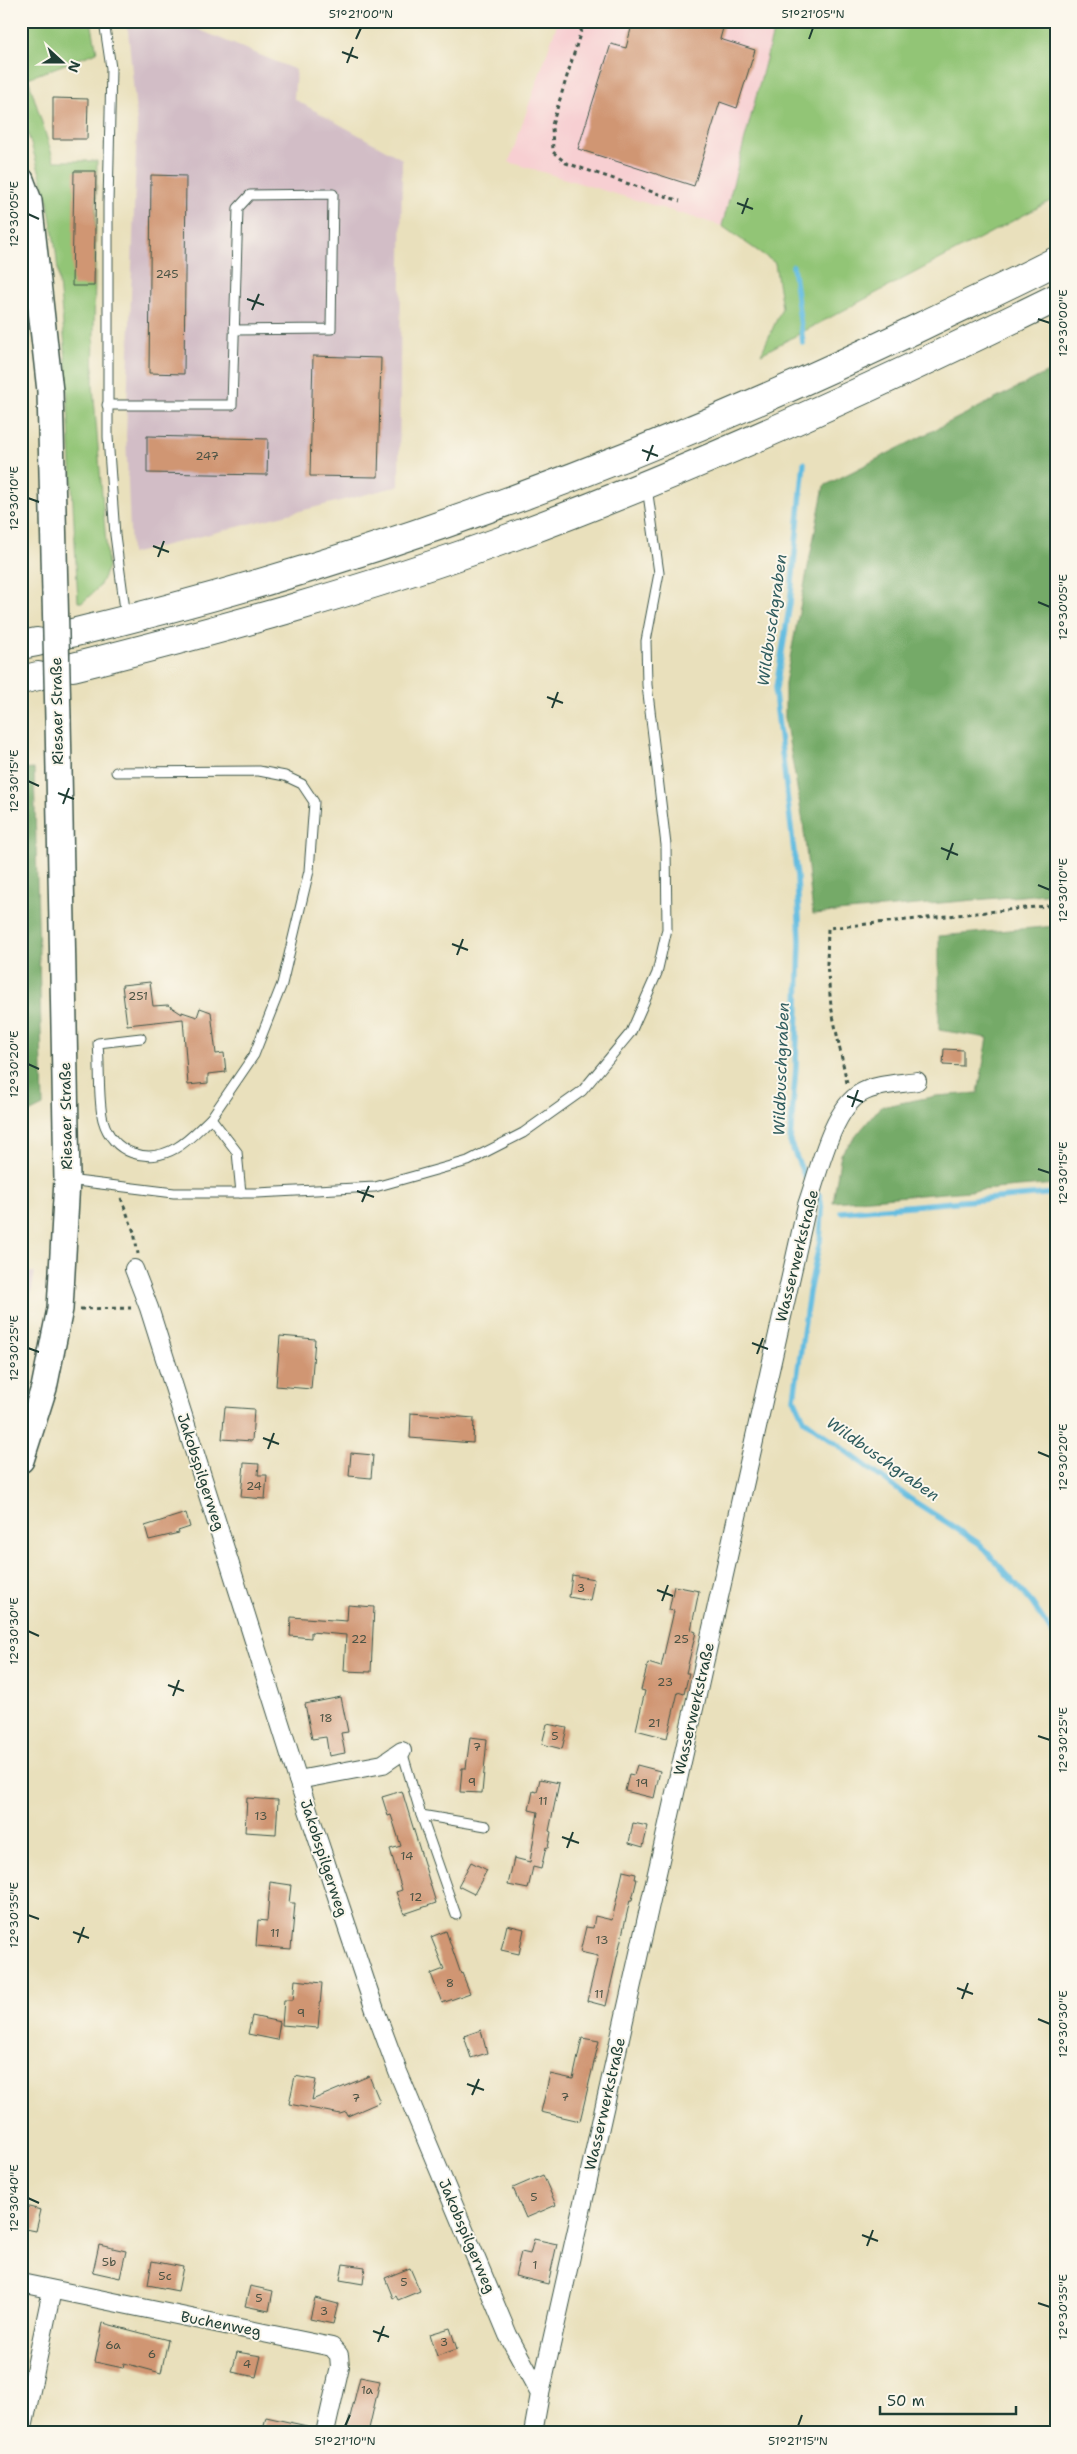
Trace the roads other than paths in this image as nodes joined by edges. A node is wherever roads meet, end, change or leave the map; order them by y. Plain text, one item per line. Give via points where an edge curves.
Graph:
1 (104, 21) edge
2 (21, 180) edge
3 (1056, 261) edge
4 (1056, 298) edge
5 (234, 330) junction
6 (107, 405) junction
7 (647, 485) junction
8 (127, 620) junction
9 (72, 633) dead end
10 (73, 667) dead end
11 (116, 772) dead end
12 (140, 1038) dead end
13 (917, 1081) dead end
14 (211, 1118) junction
15 (67, 1180) junction
16 (241, 1193) junction
17 (134, 1269) road end
18 (21, 1460) edge
19 (402, 1751) joint
20 (298, 1780) junction
21 (421, 1815) junction
22 (486, 1826) dead end
23 (456, 1915) dead end
24 (21, 2283) edge
25 (52, 2290) junction
26 (540, 2394) junction
27 (22, 2433) edge
28 (326, 2433) edge
29 (533, 2433) edge

1 - 6 lane via 111,68
2 - 15 main road, Riesaer Straße, bridge via 29,202 50,391
3 - 8 highway via 822,373 611,463 335,561
4 - 7 highway via 825,409
5 - 5 lane via 238,208 250,195 333,194 331,329
5 - 6 lane via 232,405
6 - 8 lane via 115,535
7 - 10 highway via 507,538 328,598
7 - 16 lane via 658,573 646,641 647,686 666,845 667,929 657,973 631,1032 582,1091 523,1133 468,1161 375,1187
8 - 9 highway
11 - 14 lane via 259,771 285,776 302,784 314,802 309,871 282,984 254,1055
12 - 14 lane via 98,1043 102,1119 109,1135 118,1145 142,1156 164,1154 184,1143
13 - 26 street, Wasserwerkstraße via 876,1087 849,1101 836,1122 807,1205
14 - 16 lane via 237,1152
15 - 16 lane via 174,1193
15 - 18 main road, Riesaer Straße via 60,1309 44,1388
17 - 20 street, Jakobspilgerweg
19 - 20 street via 383,1764
19 - 21 lane
20 - 26 street, Jakobspilgerweg via 398,2072 508,2335
21 - 22 lane
21 - 23 lane
24 - 25 street, Buchenweg
25 - 27 street
25 - 28 street, Buchenweg via 332,2346 340,2367
26 - 29 street

